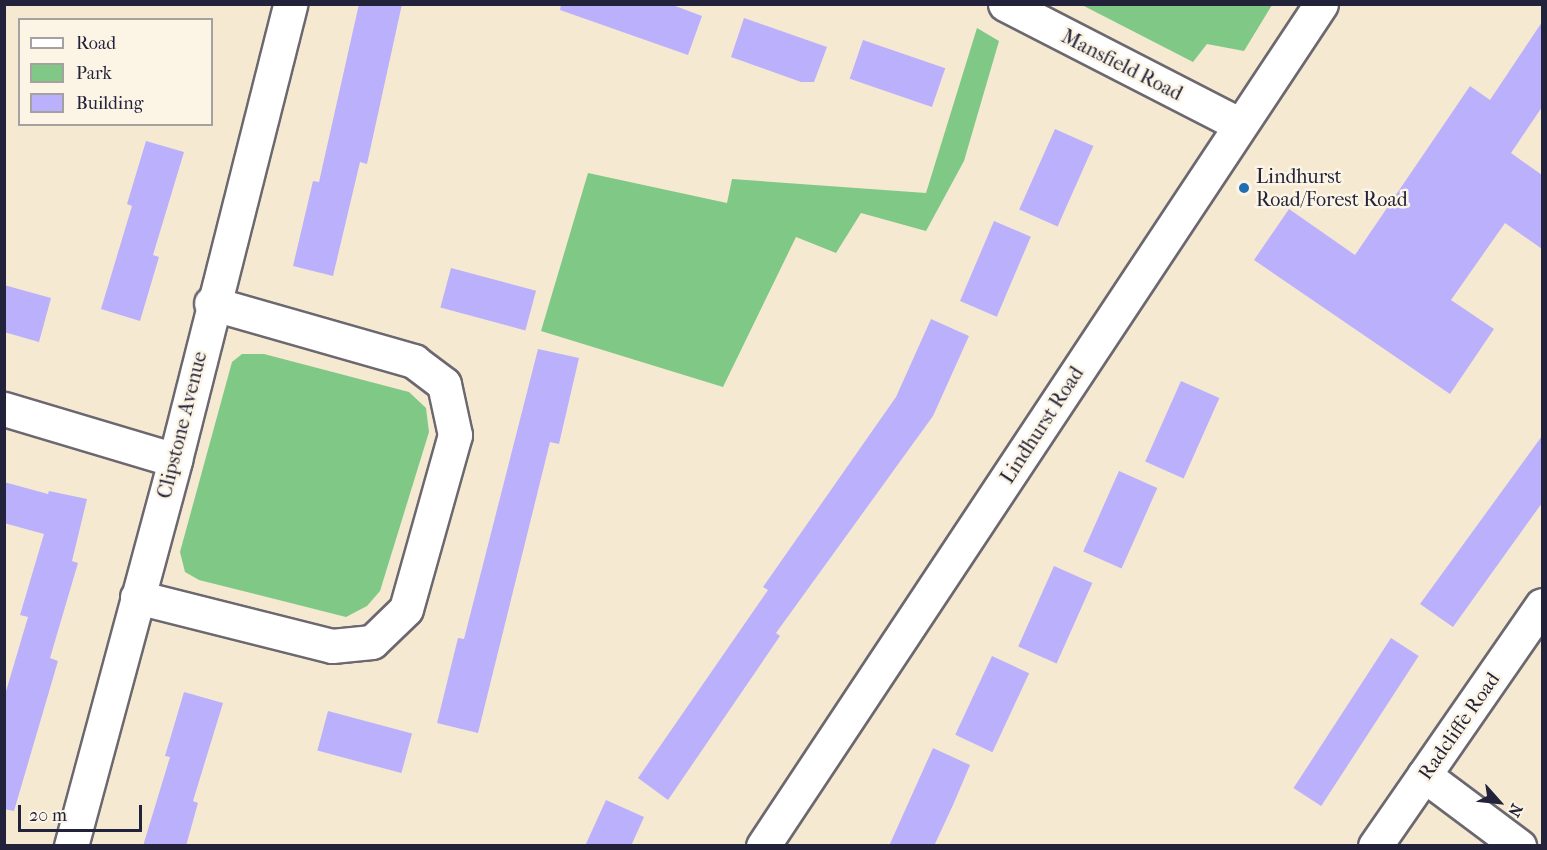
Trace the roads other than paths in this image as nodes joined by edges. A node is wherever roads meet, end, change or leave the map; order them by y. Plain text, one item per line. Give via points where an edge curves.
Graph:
1 (290, 4) edge
2 (1005, 4) edge
3 (1321, 4) edge
4 (1240, 125) junction
5 (211, 303) junction
6 (4, 410) edge
7 (175, 460) junction
8 (136, 597) junction
9 (1542, 605) edge
10 (1424, 775) junction
11 (71, 846) edge
12 (763, 846) edge
13 (1375, 846) edge
14 (1520, 846) edge

1 - 5 street, Clipstone Avenue
2 - 4 street, Mansfield Road
3 - 4 street, Lindhurst Road
4 - 12 street, Lindhurst Road
5 - 7 street, Clipstone Avenue
5 - 8 street via 414,362 444,384 455,435 405,609 372,642 332,646
6 - 7 street
7 - 8 street, Clipstone Avenue
8 - 11 street, Clipstone Avenue
9 - 10 street, Radcliffe Road
10 - 13 street, Radcliffe Road
10 - 14 street

